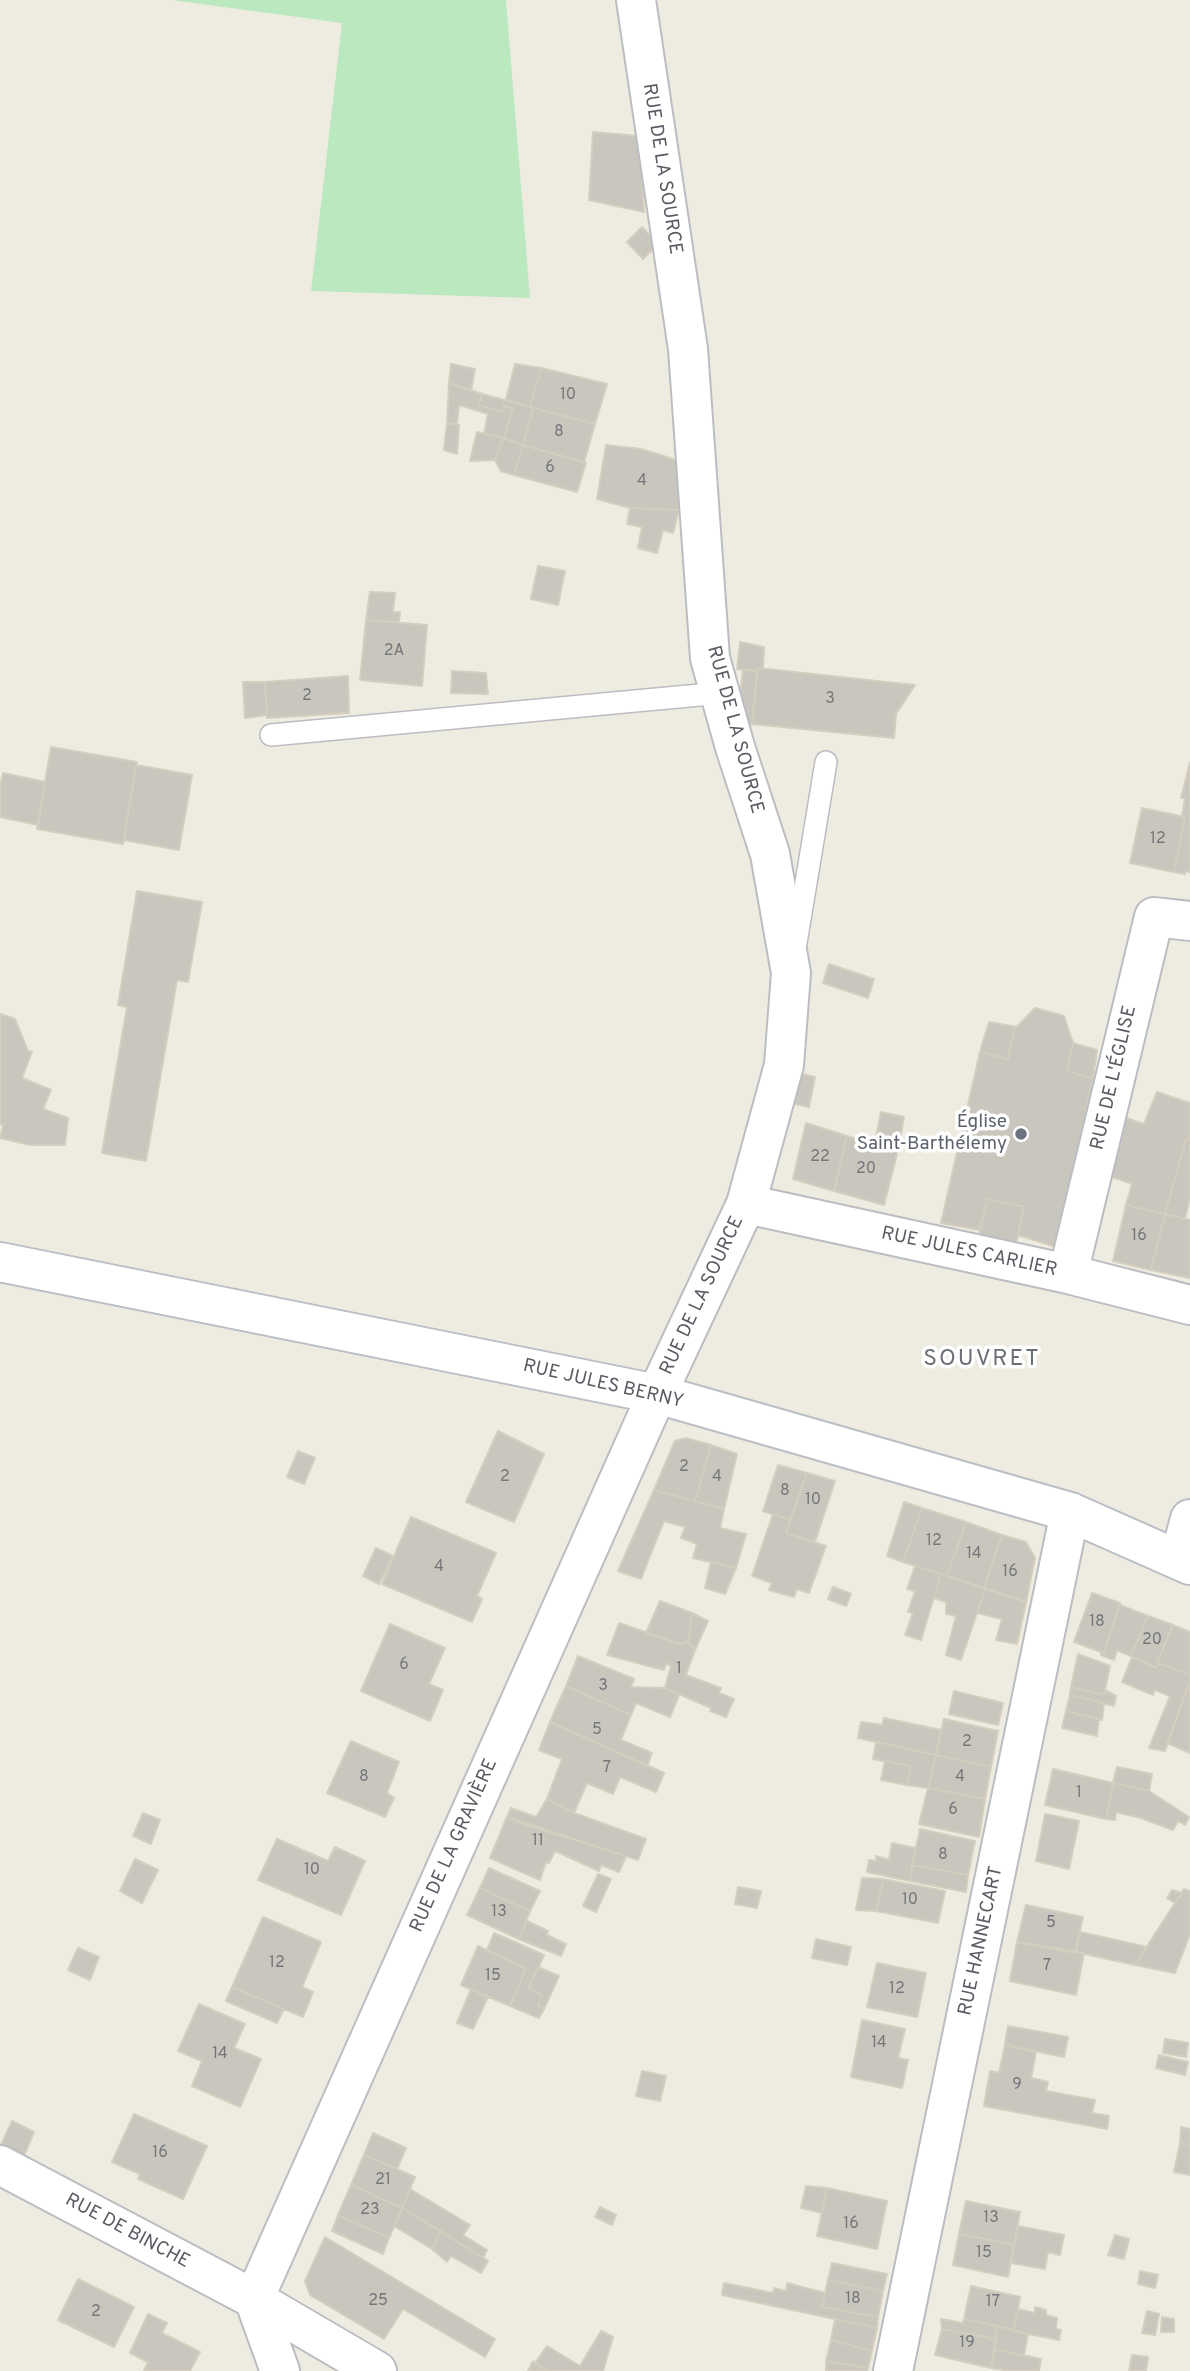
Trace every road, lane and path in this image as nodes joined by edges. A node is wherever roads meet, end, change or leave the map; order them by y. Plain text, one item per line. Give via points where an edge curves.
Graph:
1 (636, 0) edge
2 (721, 692) junction
3 (271, 735) dead end
4 (825, 762) dead end
5 (1190, 921) edge
6 (792, 973) junction
7 (746, 1204) junction
8 (0, 1262) edge
9 (1068, 1274) junction
10 (1190, 1305) edge
11 (657, 1394) junction
12 (1070, 1512) junction
13 (1190, 1519) edge
14 (1184, 1563) edge
15 (0, 2165) edge
16 (254, 2299) junction
17 (280, 2371) edge
18 (377, 2371) edge
19 (893, 2371) edge

1 - 2 street, RUE DE LA SOURCE via 688,349 710,658
2 - 3 lane
2 - 6 street, RUE DE LA SOURCE via 770,854
4 - 6 lane
5 - 9 street, RUE DE L'ÉGLISE via 1154,917
6 - 7 street, RUE DE LA SOURCE via 784,1065
7 - 9 street, RUE JULES CARLIER
7 - 11 street, RUE DE LA SOURCE
8 - 11 street, RUE JULES BERNY
9 - 10 street, RUE JULES CARLIER
11 - 12 street, RUE JULES BERNY
11 - 16 street, RUE DE LA GRAVIÈRE
12 - 14 street, RUE JULES BERNY
12 - 19 street, RUE HANNECART
13 - 14 street
15 - 16 street, RUE DE BINCHE
16 - 17 street
16 - 18 street, RUE DE BINCHE

